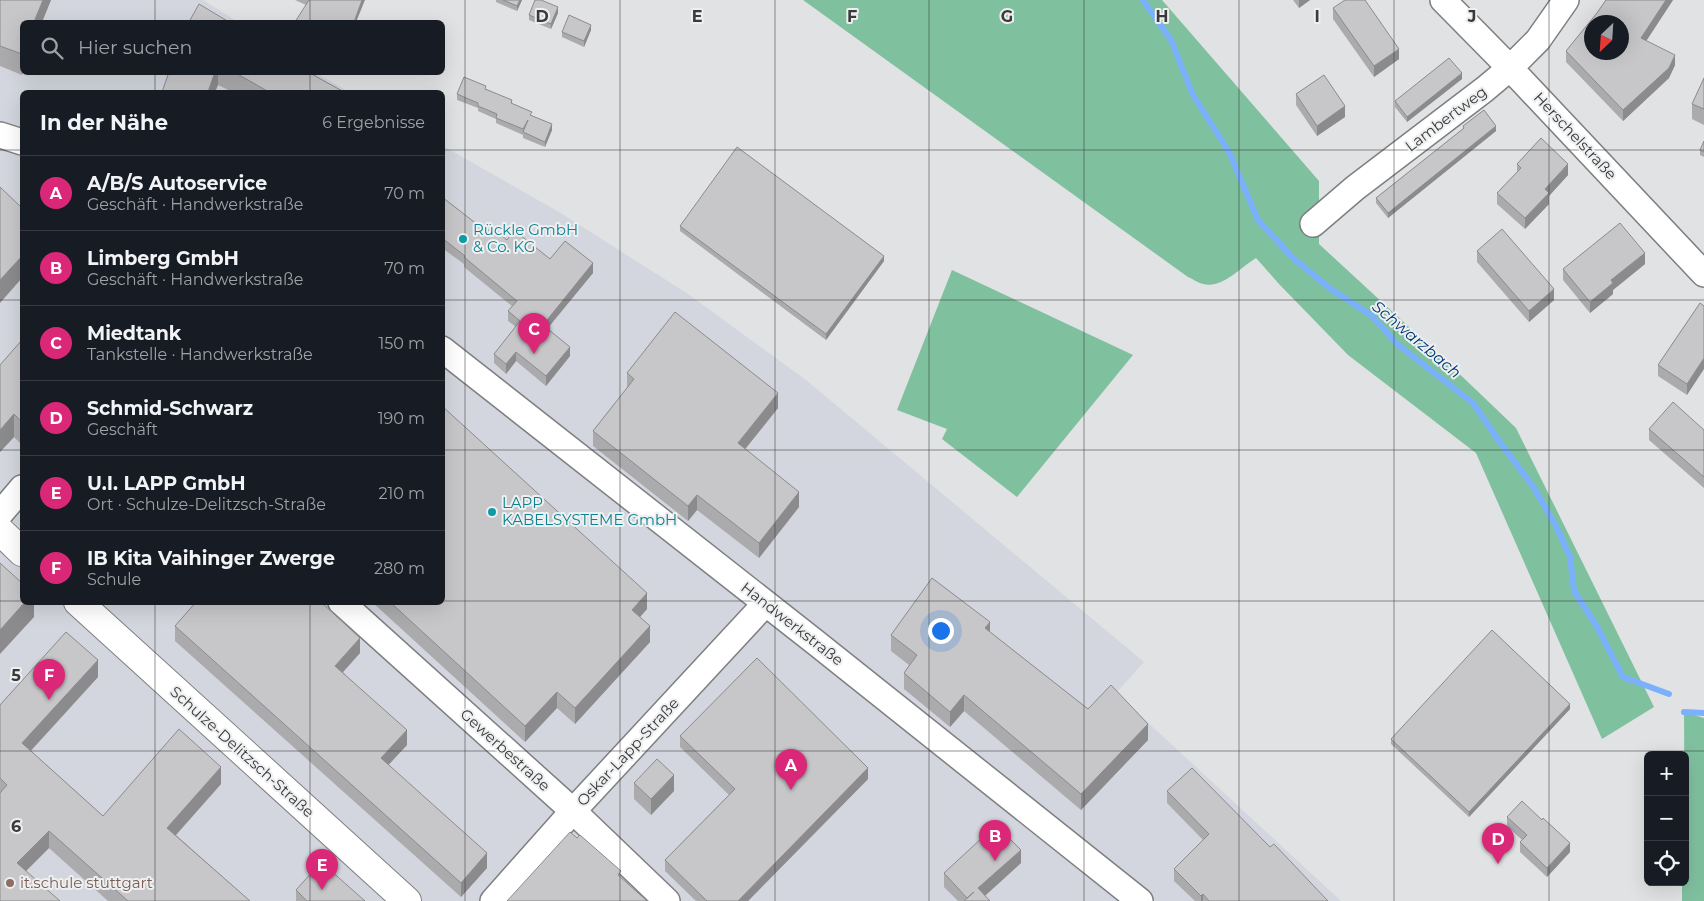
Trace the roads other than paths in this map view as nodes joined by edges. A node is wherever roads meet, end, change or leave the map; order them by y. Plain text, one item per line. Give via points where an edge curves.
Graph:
1 (1443, 0) edge
2 (1566, 0) edge
3 (1510, 68) junction
4 (0, 135) edge
5 (20, 141) edge
6 (1312, 224) dead end
7 (1704, 274) edge
8 (445, 351) edge
9 (20, 490) edge
10 (0, 514) edge
11 (0, 531) edge
12 (20, 550) edge
13 (765, 604) junction
14 (81, 605) edge
15 (344, 605) edge
16 (573, 811) junction
17 (407, 901) edge
18 (493, 901) edge
19 (666, 901) edge
20 (1140, 901) edge

1 - 3 street, Herschelstraße
2 - 3 street, Lambertweg via 1538,40
3 - 6 street, Lambertweg
3 - 7 street, Herschelstraße
4 - 5 street
8 - 13 street, Handwerkstraße
9 - 10 street
11 - 12 street
13 - 16 street, Oskar-Lapp-Straße
13 - 20 street, Handwerkstraße
14 - 17 street, Schulze-Delitzsch-Straße
15 - 16 street, Gewerbestraße
16 - 18 street, Oskar-Lapp-Straße
16 - 19 street, Gewerbestraße

